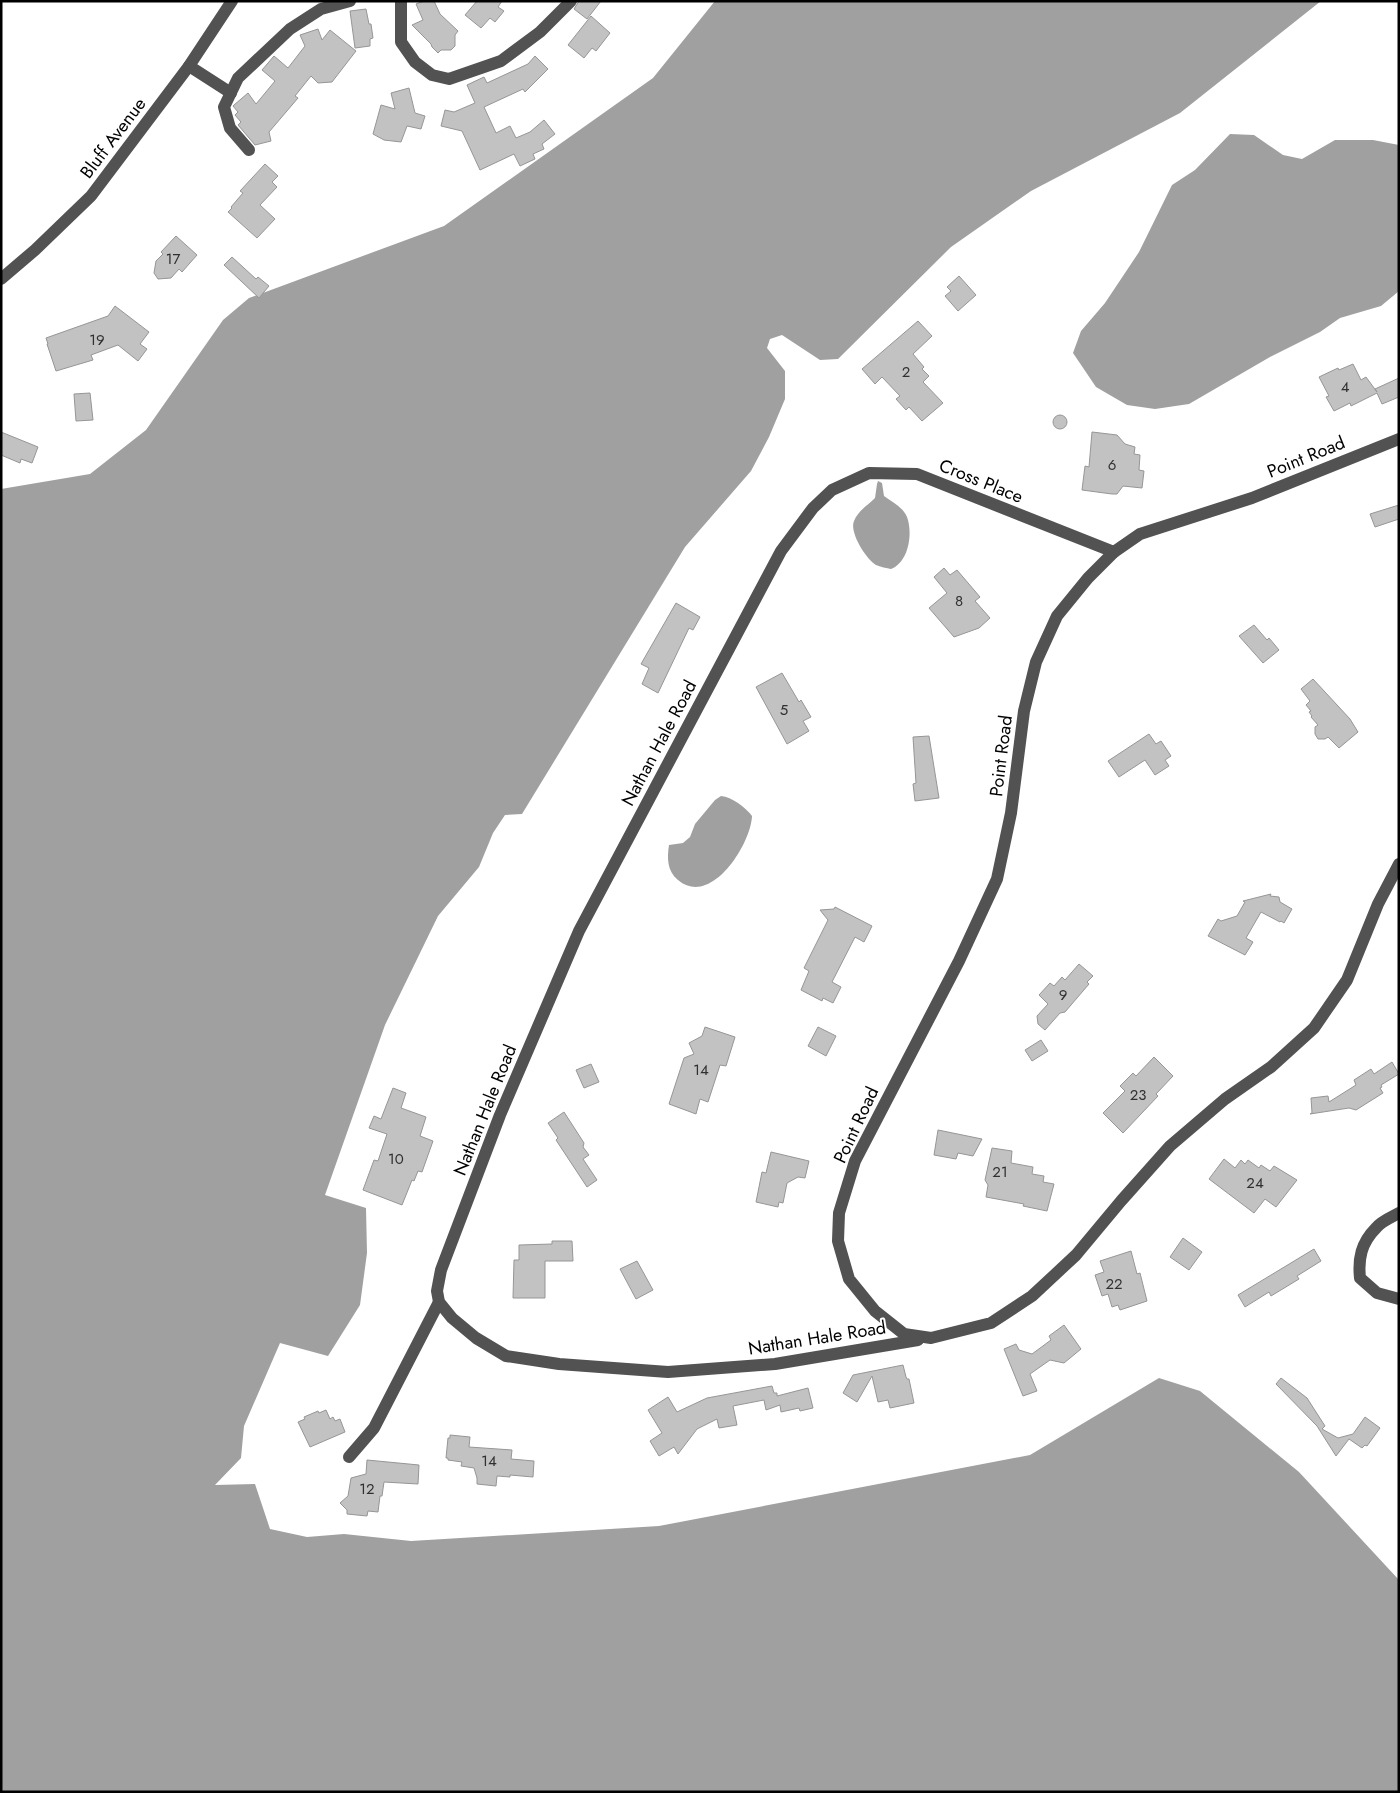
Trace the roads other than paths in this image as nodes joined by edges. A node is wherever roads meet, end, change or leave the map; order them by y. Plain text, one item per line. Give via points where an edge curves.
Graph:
1 (232, 1) edge
2 (350, 1) edge
3 (401, 1) edge
4 (571, 1) edge
5 (189, 66) junction
6 (231, 93) junction
7 (249, 150) dead end
8 (1, 279) edge
9 (1399, 438) edge
10 (832, 490) joint
11 (1114, 552) junction
12 (1399, 864) edge
13 (1399, 1213) edge
14 (1399, 1299) edge
15 (439, 1302) junction
16 (931, 1338) junction
17 (349, 1457) dead end

1 - 5 street, Bluff Avenue
2 - 6 street via 321,9 290,29 238,78
3 - 4 street via 401,42 415,62 432,75 449,79 501,61 540,32
5 - 6 street
5 - 8 street, Bluff Avenue via 91,196
6 - 7 street via 224,107 230,128
9 - 11 street, Point Road via 1252,498 1140,534
10 - 11 street, Cross Place via 869,473 917,474
10 - 15 street, Nathan Hale Road via 813,508 781,551 579,931 500,1115 444,1261 437,1291
11 - 16 street, Point Road via 1057,616 1036,662 1024,711 1011,813 997,879 855,1162 839,1213 838,1241 849,1279 875,1311 904,1334
12 - 16 street, Point Road via 1378,904 1347,980 1314,1028 1271,1067 1225,1099 1170,1146 1076,1256 1032,1296 991,1323
13 - 14 street via 1376,1227 1358,1260 1360,1278 1377,1293
15 - 16 street, Nathan Hale Road via 476,1338 506,1356 559,1364 668,1372 775,1364
15 - 17 street via 374,1428

